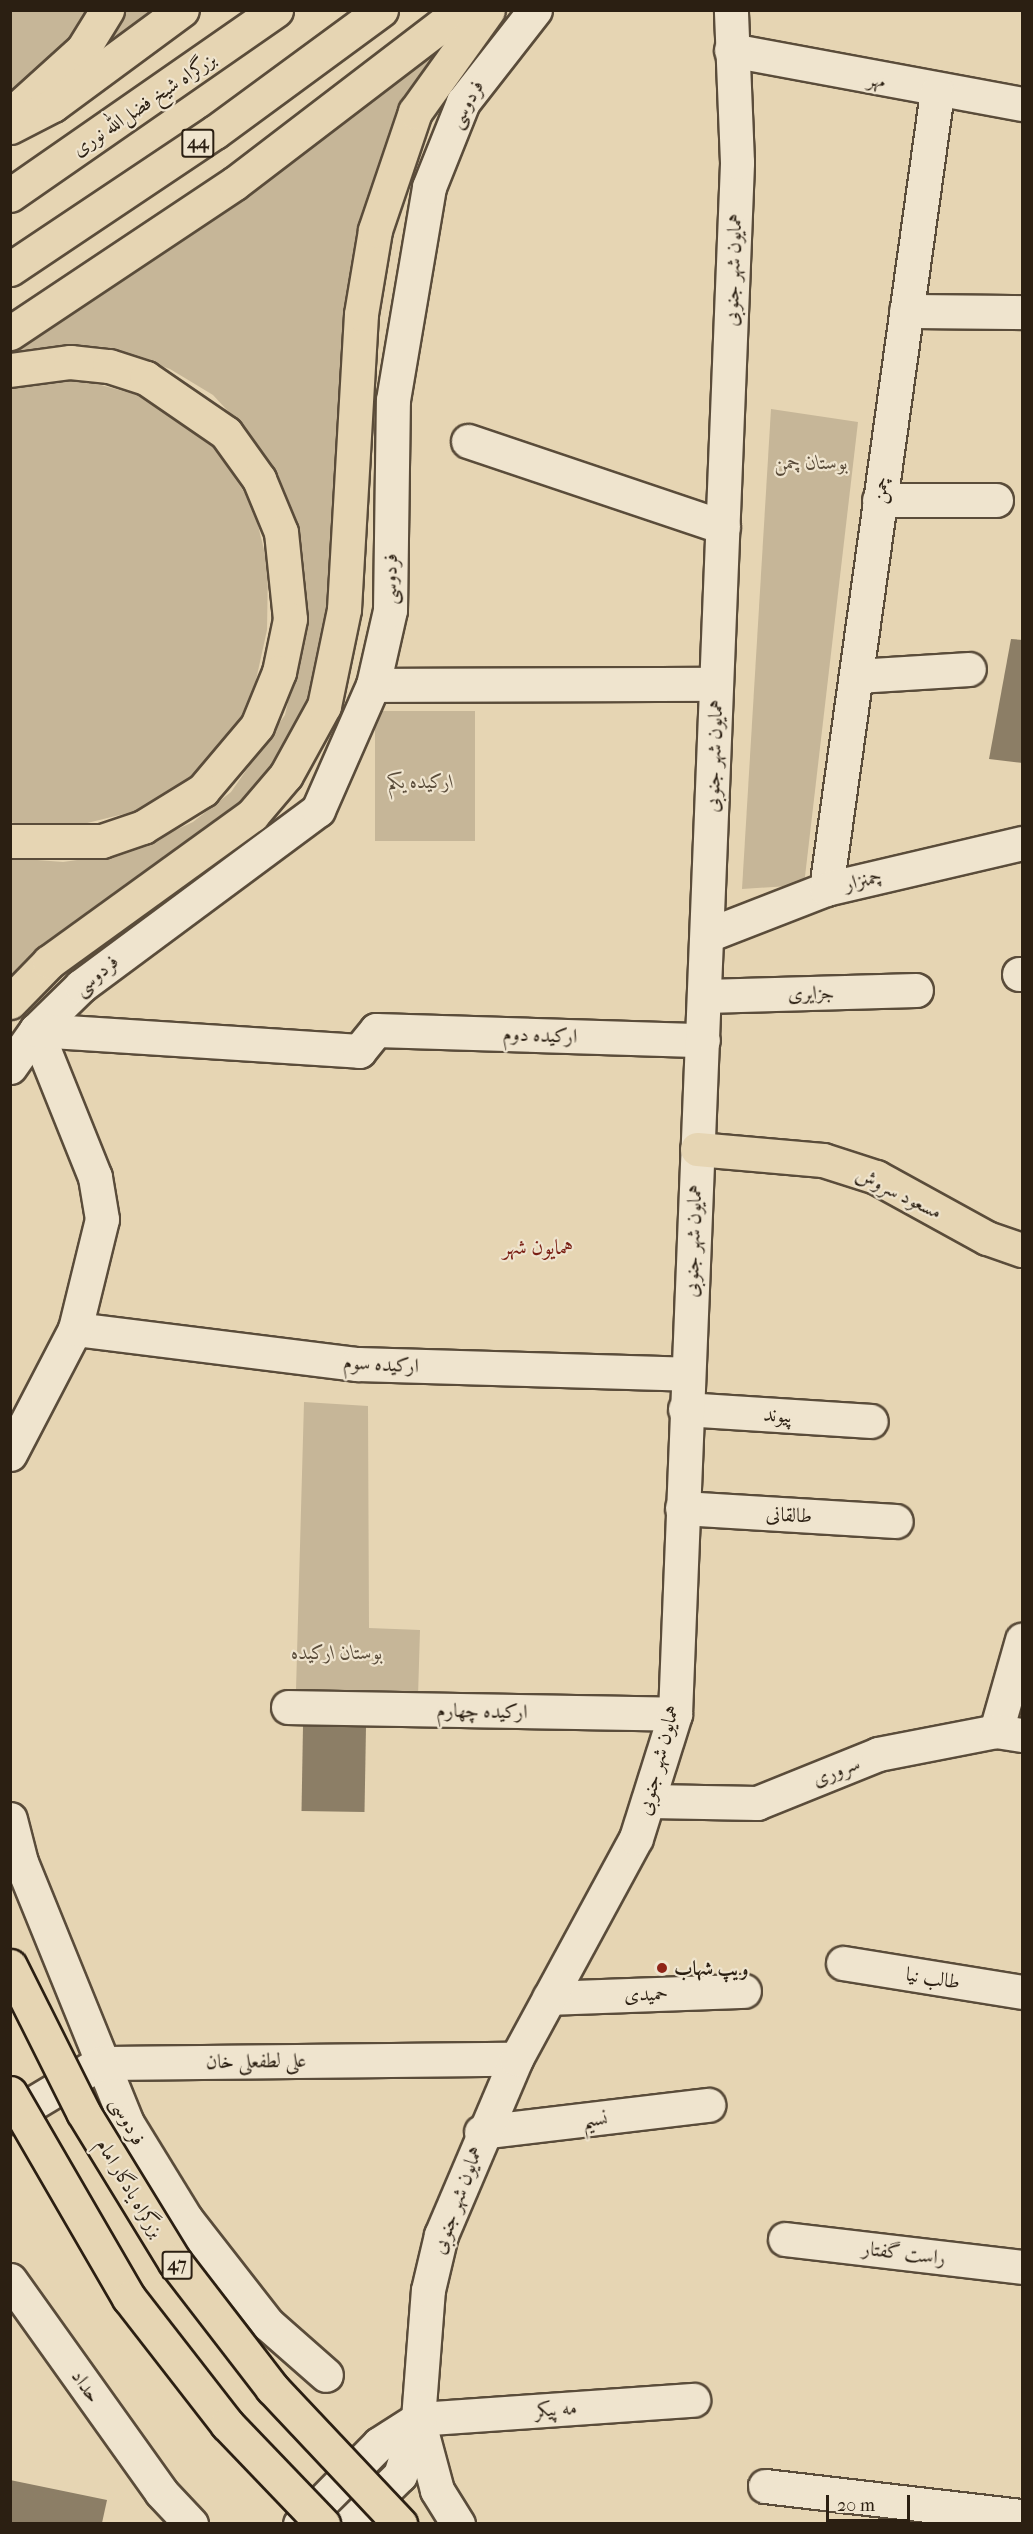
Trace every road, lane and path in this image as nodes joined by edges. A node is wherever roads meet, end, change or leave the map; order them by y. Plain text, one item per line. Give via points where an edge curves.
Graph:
1 (107, 10) edge
2 (182, 10) edge
3 (276, 10) edge
4 (381, 10) edge
5 (461, 10) edge
6 (488, 10) edge
7 (535, 10) edge
8 (731, 10) edge
9 (732, 50) junction
10 (937, 92) junction
11 (1023, 104) edge
12 (10, 114) edge
13 (10, 127) edge
14 (10, 195) edge
15 (10, 269) edge
16 (906, 311) junction
17 (1020, 312) dead end
18 (10, 333) edge
19 (10, 370) edge
20 (468, 441) dead end
21 (879, 500) junction
22 (996, 500) dead end
23 (723, 527) junction
24 (969, 669) dead end
25 (856, 676) junction
26 (716, 684) junction
27 (373, 685) junction
28 (10, 841) edge
29 (1023, 843) edge
30 (826, 889) junction
31 (708, 935) junction
32 (916, 990) dead end
33 (705, 996) junction
34 (10, 1002) edge
35 (36, 1030) junction
36 (703, 1040) junction
37 (10, 1067) edge
38 (697, 1149) junction
39 (1023, 1250) edge
40 (75, 1329) junction
41 (688, 1374) junction
42 (686, 1409) junction
43 (871, 1421) dead end
44 (10, 1454) edge
45 (682, 1508) junction
46 (896, 1521) dead end
47 (1023, 1640) edge
48 (288, 1707) dead end
49 (675, 1714) junction
50 (1009, 1733) edge
51 (650, 1801) junction
52 (10, 1819) edge
53 (843, 1963) dead end
54 (10, 1966) edge
55 (744, 1991) dead end
56 (1023, 1992) edge
57 (549, 1998) junction
58 (516, 2059) junction
59 (100, 2063) junction
60 (10, 2093) edge
61 (708, 2105) dead end
62 (10, 2117) edge
63 (481, 2132) junction
64 (785, 2239) dead end
65 (1023, 2267) edge
66 (10, 2280) edge
67 (326, 2375) dead end
68 (693, 2400) dead end
69 (418, 2418) junction
70 (765, 2486) dead end
71 (163, 2508) edge
72 (1023, 2516) edge
73 (191, 2523) edge
74 (300, 2523) edge
75 (323, 2523) edge
76 (350, 2523) edge
77 (400, 2523) edge
78 (458, 2523) edge

1 - 12 main road via 83,49
2 - 13 main road via 53,105
3 - 14 main road, بزرگراه شیخ فضل‌الله نوری
4 - 15 main road, 44 via 215,132
5 - 18 main road via 235,183
6 - 34 main road via 415,112 375,230 361,314 344,609 324,706 286,775 252,815 49,962
7 - 27 street, فردوسی via 463,102 429,187 393,400 390,610
8 - 9 street, همایون‌ شهر جنوبی
9 - 10 street, مهر
9 - 23 street, همایون‌ شهر جنوبی via 737,162
10 - 11 street, مهر
10 - 16 street, چمن
16 - 17 street
16 - 21 street, چمن
19 - 28 main road via 70,362 109,366 146,378 226,433 259,479 281,532 290,619 279,672 257,726 203,790 143,828 102,842 56,845
20 - 23 street
21 - 22 street
21 - 25 street, چمن
23 - 26 street, همایون‌ شهر جنوبی
24 - 25 street
25 - 30 street, چمن
26 - 27 street
26 - 31 street, همایون‌ شهر جنوبی
27 - 35 street, فردوسی via 318,810 119,955
29 - 30 street, چمنزار
30 - 31 street, چمنزار
31 - 33 street, همایون‌ شهر جنوبی
32 - 33 street, جزایری
33 - 36 street, همایون‌ شهر جنوبی
35 - 36 street, ارکیده دوم via 359,1051 376,1030
35 - 37 street, فردوسی
35 - 40 street via 101,1198 99,1240
36 - 38 street, همایون‌ شهر جنوبی
38 - 39 main road, مسعود سروش via 823,1160 876,1178 987,1238
38 - 41 street, همایون‌ شهر جنوبی
40 - 41 street, ارکیده سوم via 357,1364
40 - 44 street
41 - 42 street, همایون‌ شهر جنوبی
42 - 43 street, پیوند
42 - 45 street, همایون‌ شهر جنوبی
45 - 46 street, طالقانی
45 - 49 street, همایون‌ شهر جنوبی
47 - 50 street
48 - 49 street, ارکیده چهارم
49 - 51 street, همایون‌ شهر جنوبی
50 - 51 street, سروری via 878,1754 757,1803
51 - 57 street, همایون‌ شهر جنوبی via 636,1838
52 - 59 street, فردوسی via 21,1862
53 - 56 street, طالب‌ نیا
54 - 77 main road, بزرگراه یادگار امام / 47, bridge via 83,2112 175,2262 272,2388
55 - 57 street, حمیدی
57 - 58 street, همایون‌ شهر جنوبی
58 - 59 street, علی لطفعلی خان
58 - 63 street, همایون‌ شهر جنوبی
59 - 62 street
59 - 67 street, فردوسی via 127,2123 186,2219 268,2324
60 - 75 main road, bridge via 129,2298 228,2424
61 - 63 street, نسیم
63 - 69 street, همایون‌ شهر جنوبی via 441,2235 428,2290
64 - 65 street, راست گفتار
66 - 71 street, حداد
68 - 69 street, مه‌ پیکر
69 - 74 street via 379,2444
69 - 76 street via 400,2475
69 - 78 street via 436,2490
70 - 72 street
71 - 73 street, حداد

